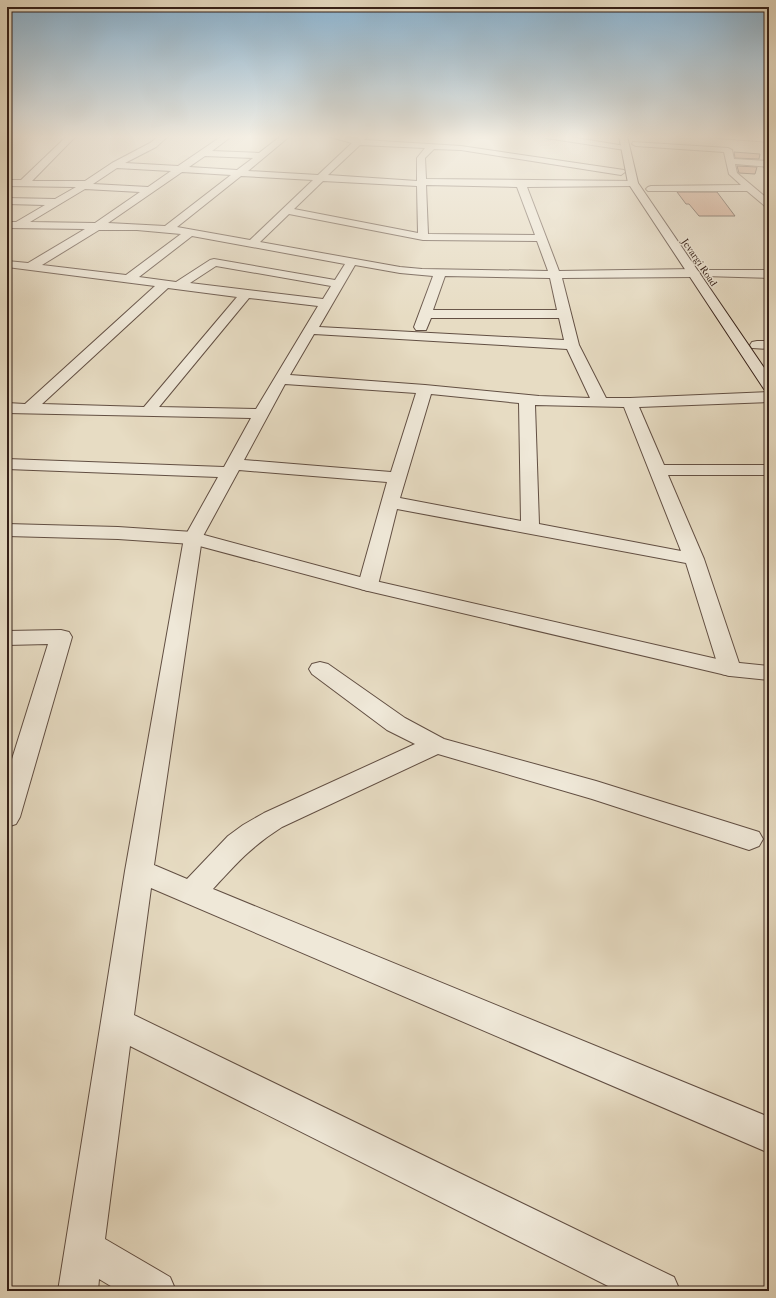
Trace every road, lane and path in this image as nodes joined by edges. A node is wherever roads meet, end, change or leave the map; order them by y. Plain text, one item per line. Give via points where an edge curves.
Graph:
1 (65, 197) edge
2 (140, 197) edge
3 (209, 197) edge
4 (303, 197) edge
5 (422, 197) edge
6 (526, 197) edge
7 (647, 197) edge
8 (657, 197) edge
9 (759, 197) edge
10 (7, 201) edge
11 (56, 202) junction
12 (660, 202) dead end
13 (769, 205) edge
14 (287, 211) junction
15 (12, 225) edge
16 (96, 226) junction
17 (168, 229) junction
18 (7, 232) edge
19 (190, 232) junction
20 (423, 237) junction
21 (542, 238) junction
22 (253, 243) junction
23 (352, 262) junction
24 (7, 264) edge
25 (30, 267) junction
26 (702, 272) junction
27 (440, 273) junction
28 (769, 274) edge
29 (555, 275) junction
30 (128, 279) junction
31 (165, 284) junction
32 (338, 284) junction
33 (179, 285) junction
34 (717, 287) dead end
35 (246, 294) junction
36 (327, 303) junction
37 (426, 314) junction
38 (564, 314) junction
39 (310, 330) junction
40 (418, 336) junction
41 (572, 345) junction
42 (280, 379) junction
43 (769, 386) edge
44 (426, 389) junction
45 (769, 397) edge
46 (527, 400) junction
47 (600, 402) junction
48 (630, 403) junction
49 (7, 408) edge
50 (29, 408) junction
51 (148, 411) junction
52 (261, 414) junction
53 (7, 464) edge
54 (232, 468) junction
55 (658, 470) junction
56 (769, 470) edge
57 (398, 478) junction
58 (390, 502) junction
59 (530, 528) junction
60 (7, 530) edge
61 (193, 538) junction
62 (694, 559) junction
63 (368, 585) junction
64 (7, 638) edge
65 (320, 669) dead end
66 (730, 669) junction
67 (769, 673) edge
68 (436, 745) junction
69 (7, 817) edge
70 (749, 839) dead end
71 (139, 871) junction
72 (192, 893) junction
73 (117, 1023) junction
74 (769, 1136) edge
75 (84, 1248) junction
76 (78, 1291) edge
77 (156, 1291) edge
78 (660, 1291) edge

1 - 11 street
2 - 16 street
3 - 17 street
4 - 14 street
5 - 20 street
6 - 21 street
7 - 26 street
8 - 12 street
9 - 13 street
10 - 11 street
11 - 15 street
14 - 20 street
14 - 22 street
15 - 16 street
15 - 18 street
16 - 17 street
16 - 25 street
17 - 19 street
19 - 22 street
19 - 30 street
20 - 21 street
21 - 29 street
22 - 23 street
23 - 27 street
23 - 32 street
24 - 25 street
25 - 30 street
26 - 28 street
26 - 29 street
26 - 34 street, Jevargi Road
26 - 43 street
27 - 29 street
27 - 37 street
29 - 38 street
30 - 31 street
31 - 33 street
31 - 50 street
32 - 33 street via 214,262
32 - 36 street
33 - 35 street
35 - 36 street
35 - 51 street
36 - 39 street
37 - 38 street
37 - 40 street
38 - 41 street
39 - 40 street
39 - 42 street
40 - 41 street
41 - 47 street
42 - 44 street
42 - 52 street
44 - 46 street
44 - 57 street
45 - 48 street
46 - 47 street
46 - 59 street
47 - 48 street
48 - 55 street
49 - 50 street
50 - 51 street
51 - 52 street
52 - 54 street
53 - 54 street
54 - 57 street
54 - 61 street
55 - 56 street
55 - 62 street
57 - 58 street
58 - 59 street
58 - 63 street
59 - 62 street
60 - 61 street
61 - 63 street
61 - 71 street
62 - 66 street
63 - 66 street
64 - 69 street via 61,637
65 - 68 street via 396,724
66 - 67 street
68 - 70 street
68 - 72 street via 273,820 253,832 238,844
71 - 72 street
71 - 73 street
72 - 74 street
73 - 75 street
73 - 78 street
75 - 76 street
75 - 77 street

